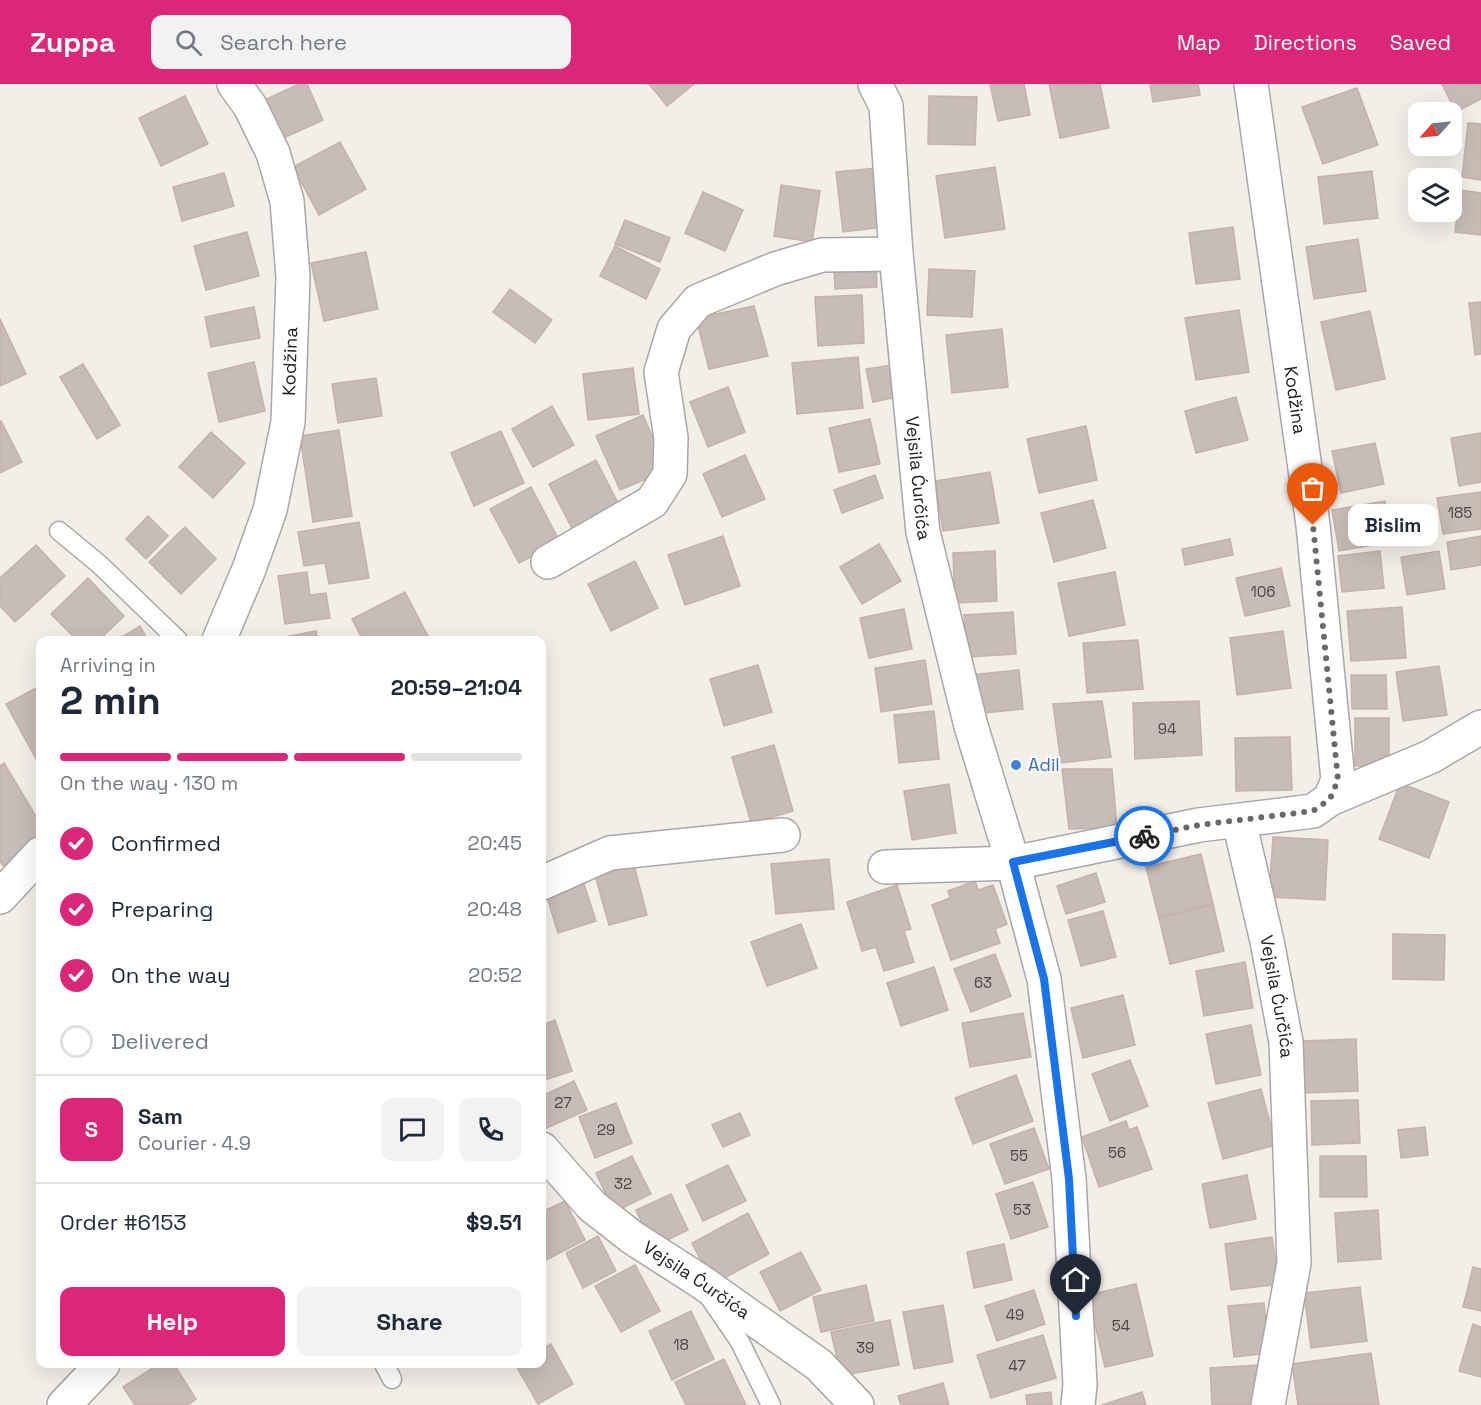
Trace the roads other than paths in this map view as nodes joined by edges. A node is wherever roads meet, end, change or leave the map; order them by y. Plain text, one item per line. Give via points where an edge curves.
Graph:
1 (234, 84) edge
2 (875, 84) edge
3 (1251, 84) edge
4 (896, 254) junction
5 (59, 531) dead end
6 (548, 562) dead end
7 (174, 636) edge
8 (221, 636) edge
9 (1481, 727) edge
10 (1330, 799) junction
11 (1239, 820) junction
12 (783, 836) dead end
13 (36, 858) edge
14 (1013, 862) junction
15 (885, 867) dead end
16 (546, 881) edge
17 (0, 897) edge
18 (546, 1154) edge
19 (700, 1281) junction
20 (99, 1368) edge
21 (64, 1405) edge
22 (771, 1405) edge
23 (856, 1405) edge
24 (1078, 1405) edge
25 (1268, 1405) edge

1 - 8 street, Kodžina via 250,106 273,153 287,201 292,288 288,422 270,510
2 - 4 street, Vejsila Ćurčića via 886,106
3 - 10 street, Kodžina via 1313,525 1338,780
4 - 6 street via 822,255 698,301 674,329 661,372 671,438 670,474 652,502
4 - 14 street, Vejsila Ćurčića via 923,532 971,726
5 - 7 lane
9 - 10 street via 1430,757
10 - 11 street via 1313,811
11 - 14 street
11 - 25 street, Vejsila Ćurčića via 1286,1042 1294,1263
12 - 16 street via 610,853
13 - 17 street
14 - 15 street
14 - 24 street, Vejsila Ćurčića via 1044,979 1069,1179
18 - 19 street, Vejsila Ćurčića via 592,1206
19 - 22 lane via 740,1342
19 - 23 street, Vejsila Ćurčića via 819,1365
20 - 21 street

